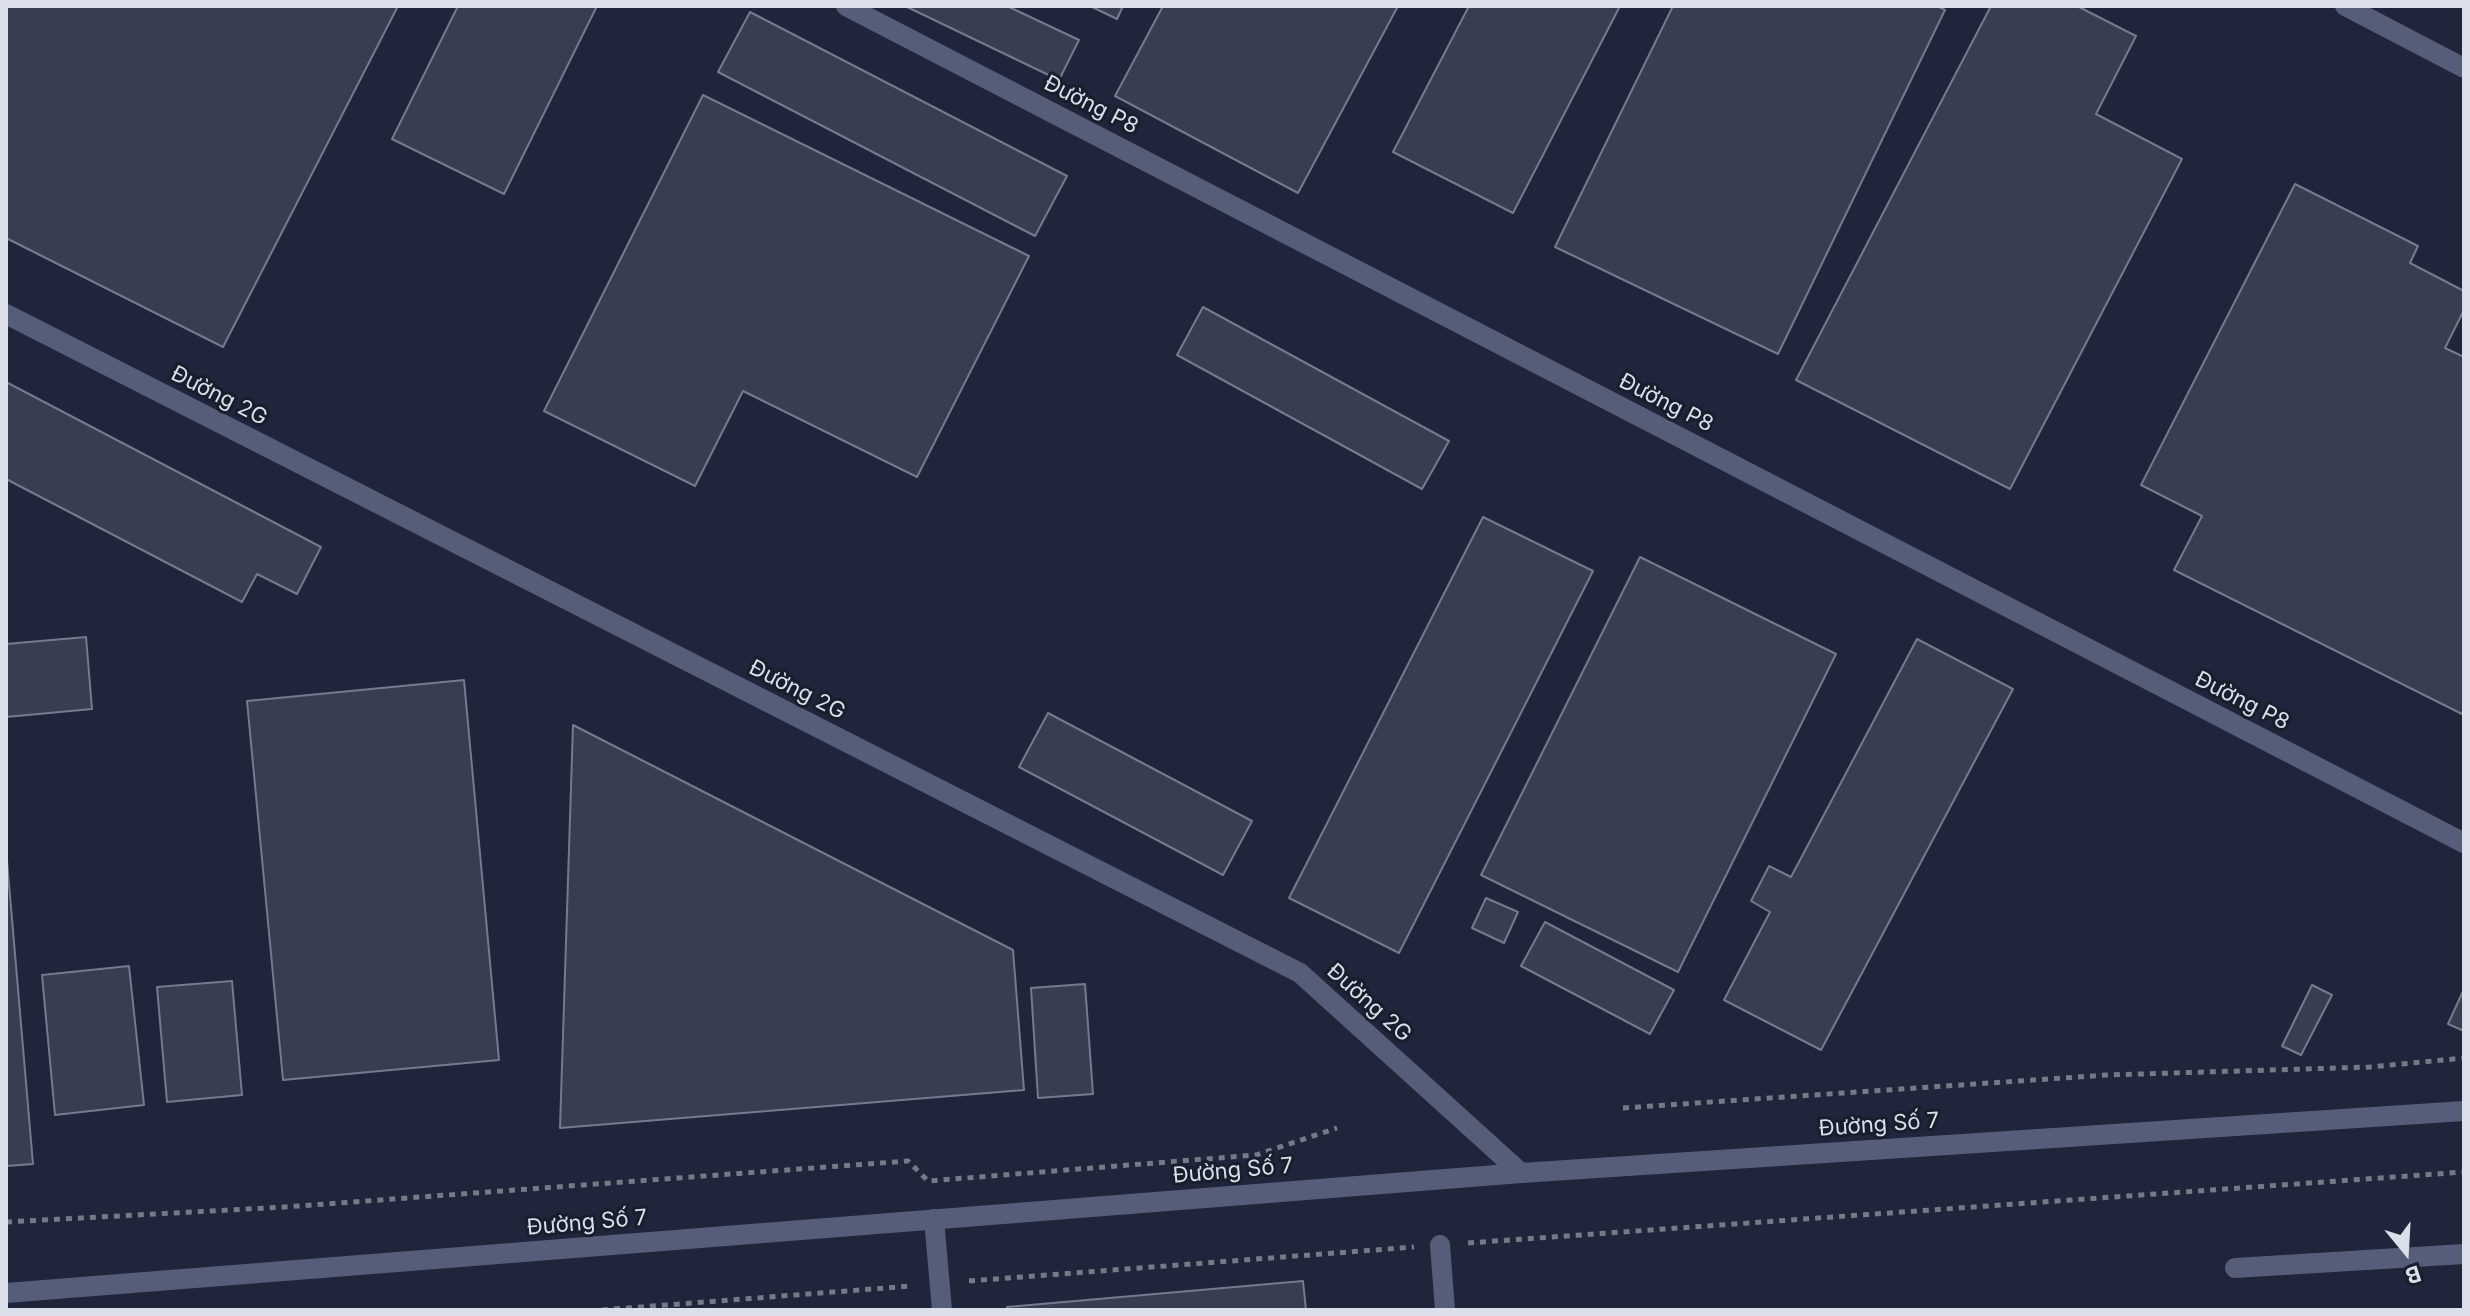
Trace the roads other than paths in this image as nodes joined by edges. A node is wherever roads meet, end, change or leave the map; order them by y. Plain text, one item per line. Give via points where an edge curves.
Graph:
1 (846, 6) edge
2 (2345, 6) edge
3 (2464, 68) edge
4 (6, 314) edge
5 (2464, 843) edge
6 (2464, 1111) edge
7 (1521, 1173) junction
8 (934, 1219) junction
9 (1440, 1245) road end
10 (2464, 1254) edge
11 (2235, 1268) dead end
12 (6, 1293) edge
13 (942, 1310) edge
14 (1445, 1310) edge

1 - 5 street, Đường P8
2 - 3 street
4 - 7 street, Đường 2G via 1300,973
6 - 7 street, Đường Số 7
7 - 8 street, Đường Số 7
8 - 12 street, Đường Số 7
8 - 13 street
9 - 14 street
10 - 11 street

